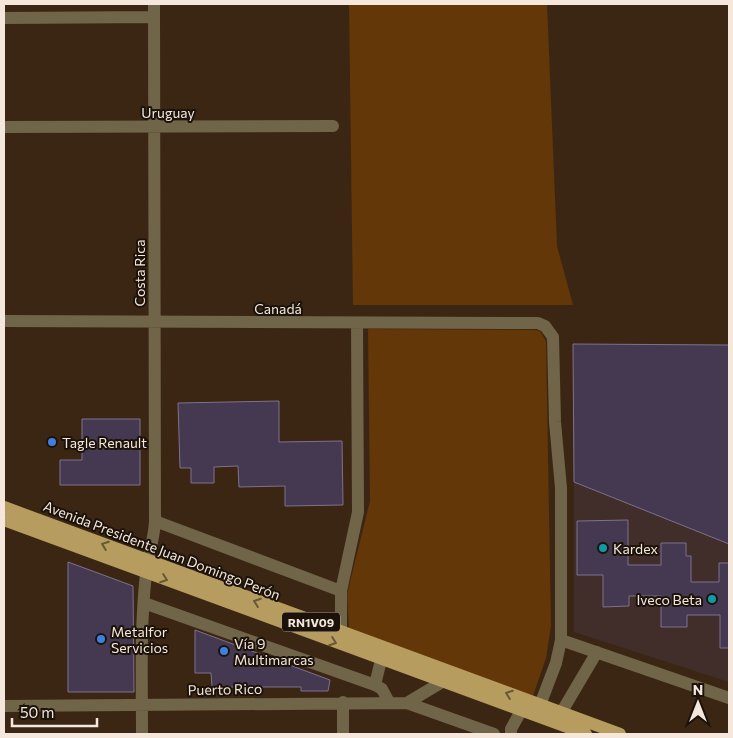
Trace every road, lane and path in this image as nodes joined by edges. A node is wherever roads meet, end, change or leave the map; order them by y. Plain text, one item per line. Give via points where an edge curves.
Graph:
1 (154, 4) edge
2 (4, 18) edge
3 (154, 18) junction
4 (333, 126) dead end
5 (4, 127) edge
6 (153, 127) junction
7 (4, 321) edge
8 (154, 323) junction
9 (358, 323) junction
10 (4, 507) edge
11 (4, 520) edge
12 (155, 521) junction
13 (147, 567) junction
14 (341, 591) junction
15 (144, 603) junction
16 (341, 633) junction
17 (561, 640) junction
18 (597, 652) junction
19 (381, 660) junction
20 (442, 682) junction
21 (375, 684) junction
22 (729, 698) edge
23 (343, 702) junction
24 (389, 702) junction
25 (407, 703) junction
26 (142, 705) junction
27 (540, 705) junction
28 (4, 706) edge
29 (520, 710) junction
30 (561, 713) junction
31 (142, 734) edge
32 (343, 734) edge
33 (494, 734) edge
34 (511, 734) edge
35 (586, 734) edge
36 (620, 734) edge

1 - 3 street, Costa Rica
2 - 3 street
3 - 6 street, Costa Rica
4 - 6 street, Uruguay
5 - 6 street, Uruguay
6 - 8 street, Costa Rica
7 - 8 street, Canadá
8 - 9 street, Canadá
8 - 12 street, Costa Rica
9 - 14 street via 358,512
9 - 17 street, Canadá via 538,323 550,330 553,337 561,488
13 -> 10 main road, Avenida Presidente Juan Domingo Perón / RN1V09
11 - 13 main road, Avenida Presidente Juan Domingo Perón / RN1V09
12 - 13 street, Costa Rica via 154,542
12 - 14 street
13 - 15 street
16 -> 13 main road, Avenida Presidente Juan Domingo Perón / RN1V09
13 -> 19 main road, Avenida Presidente Juan Domingo Perón / RN1V09
14 - 16 street
15 - 21 street
15 - 26 street
27 -> 16 main road, Avenida Presidente Juan Domingo Perón / RN1V09
17 - 18 street
17 - 27 street
18 - 22 street
18 - 30 street
19 - 20 main road, Avenida Presidente Juan Domingo Perón / RN1V09
19 - 21 street
20 - 25 street
20 - 29 main road, Avenida Presidente Juan Domingo Perón / RN1V09
21 - 24 street
23 - 24 street, Puerto Rico
23 - 26 street, Puerto Rico
23 - 32 street
24 - 25 street, Puerto Rico
25 - 33 street, Puerto Rico
26 - 28 street, Puerto Rico
26 - 31 street
27 - 30 main road, Avenida Presidente Juan Domingo Perón / RN1V09
29 - 34 street
29 - 35 main road, Avenida Presidente Juan Domingo Perón / RN1V09
30 - 36 main road, Avenida Presidente Juan Domingo Perón / RN1V09

